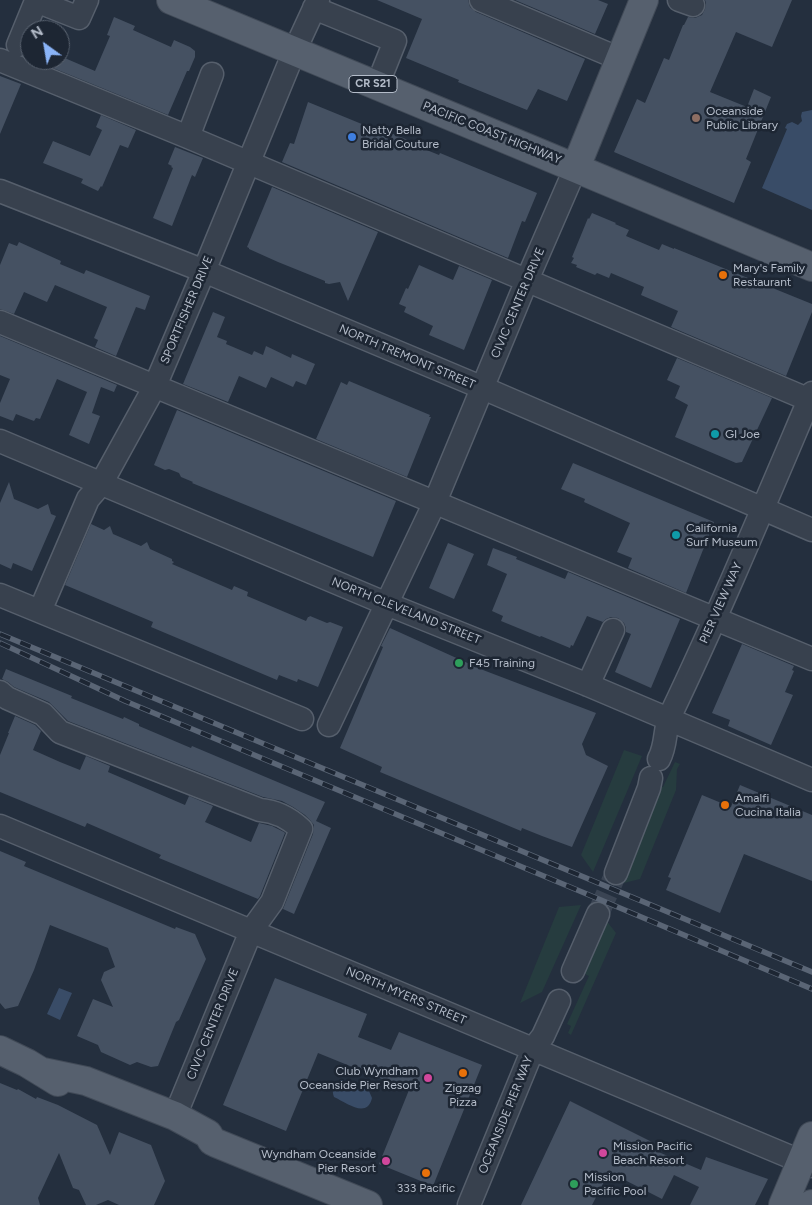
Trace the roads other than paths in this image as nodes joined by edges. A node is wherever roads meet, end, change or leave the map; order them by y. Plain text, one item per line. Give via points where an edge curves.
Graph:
1 (87, 0) edge
2 (481, 0) edge
3 (644, 0) edge
4 (175, 1) edge
5 (316, 2) edge
6 (18, 45) dead end
7 (294, 52) junction
8 (620, 59) junction
9 (0, 60) edge
10 (212, 74) dead end
11 (377, 86) junction
12 (188, 137) junction
13 (249, 163) junction
14 (576, 167) junction
15 (0, 190) edge
16 (812, 267) edge
17 (204, 271) junction
18 (528, 280) junction
19 (0, 322) edge
20 (155, 386) junction
21 (483, 388) junction
22 (811, 398) edge
23 (0, 441) edge
24 (102, 484) junction
25 (435, 502) junction
26 (762, 509) junction
27 (812, 530) edge
28 (0, 594) edge
29 (387, 604) junction
30 (40, 611) junction
31 (714, 619) junction
32 (613, 630) dead end
33 (812, 659) edge
34 (588, 685) junction
35 (0, 692) edge
36 (302, 719) dead end
37 (668, 719) junction
38 (329, 725) dead end
39 (812, 780) edge
40 (0, 826) edge
41 (616, 873) tunnel mouth
42 (598, 914) tunnel mouth
43 (251, 931) junction
44 (573, 971) dead end
45 (559, 1001) dead end
46 (533, 1049) junction
47 (0, 1050) edge
48 (43, 1072) junction
49 (175, 1116) junction
50 (812, 1136) edge
51 (212, 1141) junction
52 (807, 1164) edge
53 (368, 1205) edge
54 (469, 1205) edge
55 (783, 1205) edge

1 - 6 street via 79,18 36,1
2 - 8 street
3 - 8 main road, CIVIC CENTER DRIVE
4 - 7 main road, PACIFIC COAST HIGHWAY / CR S21
5 - 7 street, SPORTFISHER DRIVE
5 - 11 street via 395,41
7 - 11 main road, PACIFIC COAST HIGHWAY / CR S21
7 - 13 street, SPORTFISHER DRIVE
8 - 14 main road, CIVIC CENTER DRIVE
9 - 12 street
10 - 12 street
11 - 14 main road, PACIFIC COAST HIGHWAY / CR S21
12 - 13 street
13 - 17 street, SPORTFISHER DRIVE
13 - 18 street
14 - 16 main road, PACIFIC COAST HIGHWAY / CR S21
14 - 18 street, CIVIC CENTER DRIVE
15 - 17 street, NORTH TREMONT STREET
17 - 20 street, SPORTFISHER DRIVE
17 - 21 street, NORTH TREMONT STREET
18 - 21 street, CIVIC CENTER DRIVE
18 - 22 street
19 - 20 street
20 - 24 street, SPORTFISHER DRIVE
20 - 25 street
21 - 25 street, CIVIC CENTER DRIVE
21 - 26 street, NORTH TREMONT STREET
22 - 26 street, PIER VIEW WAY
23 - 24 street, NORTH CLEVELAND STREET
24 - 29 street, NORTH CLEVELAND STREET
24 - 30 street, SPORTFISHER DRIVE via 88,499
25 - 29 street, CIVIC CENTER DRIVE
25 - 31 street
26 - 27 street, NORTH TREMONT STREET
26 - 31 street, PIER VIEW WAY
28 - 30 street
29 - 34 street, NORTH CLEVELAND STREET
29 - 38 street, CIVIC CENTER DRIVE
30 - 36 street
31 - 33 street
31 - 37 street, PIER VIEW WAY
32 - 34 street
34 - 37 street, NORTH CLEVELAND STREET
35 - 43 street, CIVIC CENTER DRIVE via 43,714 60,732 260,810 270,810 302,829 272,902
37 - 39 street, NORTH CLEVELAND STREET
37 - 41 street, PIER VIEW WAY via 665,744
40 - 43 street, NORTH MYERS STREET
42 - 44 street
43 - 46 street, NORTH MYERS STREET
43 - 49 street, CIVIC CENTER DRIVE
45 - 46 street, OCEANSIDE PIER WAY via 543,1036
46 - 52 street, NORTH MYERS STREET
46 - 54 street, OCEANSIDE PIER WAY
47 - 48 main road
48 - 49 main road via 86,1081
48 - 51 main road via 76,1094 203,1146
49 - 51 main road via 208,1134
50 - 52 main road
51 - 53 main road
52 - 55 main road

